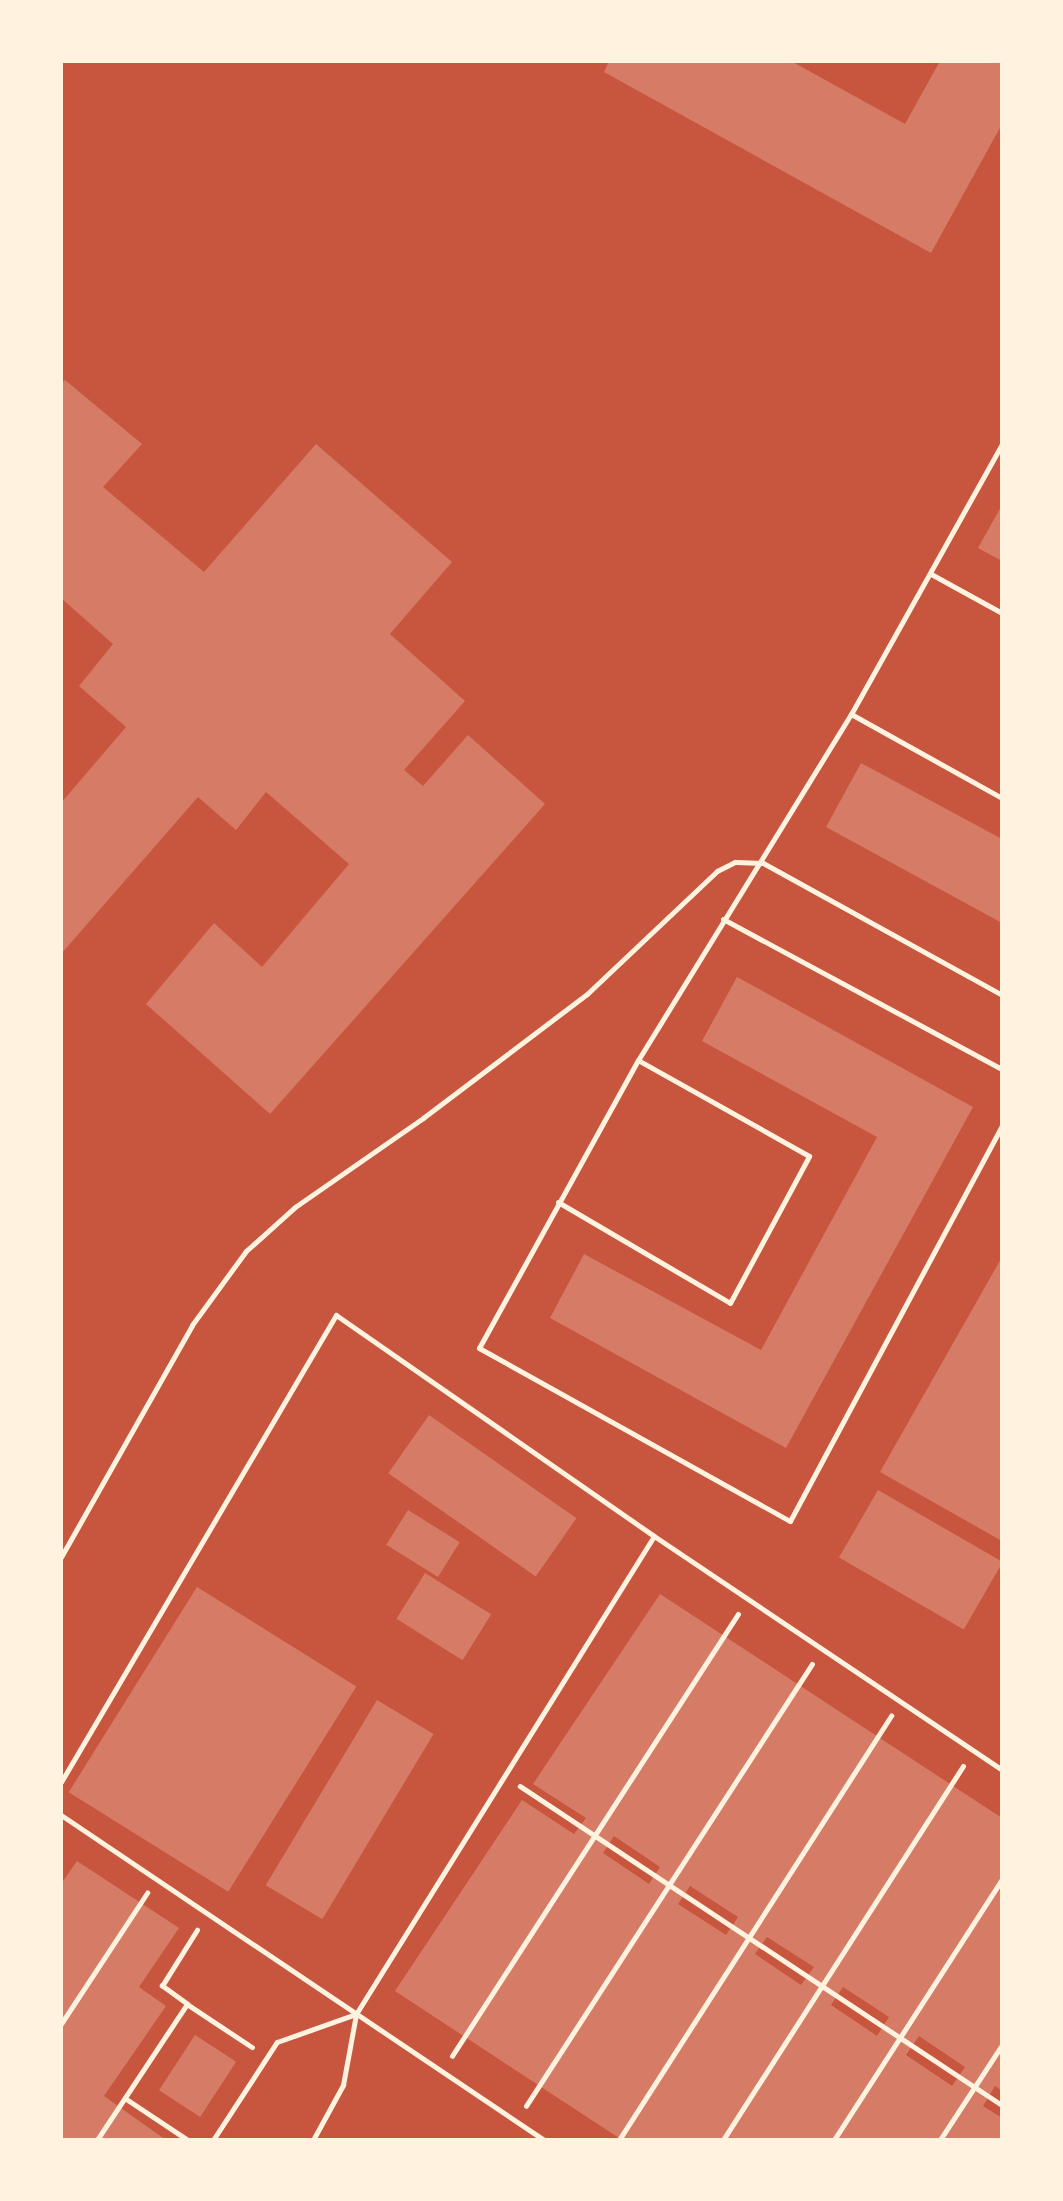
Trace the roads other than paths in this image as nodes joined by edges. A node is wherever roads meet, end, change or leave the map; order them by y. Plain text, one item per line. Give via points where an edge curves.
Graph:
1 (1002, 444) edge
2 (931, 574) junction
3 (1002, 613) edge
4 (851, 714) junction
5 (1002, 798) edge
6 (763, 863) junction
7 (723, 919) junction
8 (1002, 995) edge
9 (638, 1060) junction
10 (1002, 1069) edge
11 (1002, 1125) edge
12 (558, 1202) junction
13 (654, 1536) junction
14 (61, 1557) edge
15 (1002, 1770) edge
16 (61, 1782) edge
17 (61, 1815) edge
18 (356, 2014) junction
19 (213, 2140) edge
20 (313, 2140) edge
21 (544, 2140) edge

1 - 2 lane
2 - 3 lane
2 - 4 lane
4 - 5 lane
4 - 6 lane
6 - 7 lane
6 - 8 lane
6 - 14 lane via 735,862 717,871 587,994 423,1118 295,1207 246,1251 192,1325
7 - 9 lane
7 - 10 lane
9 - 12 lane
9 - 12 lane via 809,1156 730,1303
11 - 12 lane via 790,1521 479,1348
13 - 15 lane
13 - 16 lane via 336,1315
13 - 18 lane
17 - 18 lane
18 - 19 lane via 277,2042
18 - 20 lane via 343,2085
18 - 21 lane

